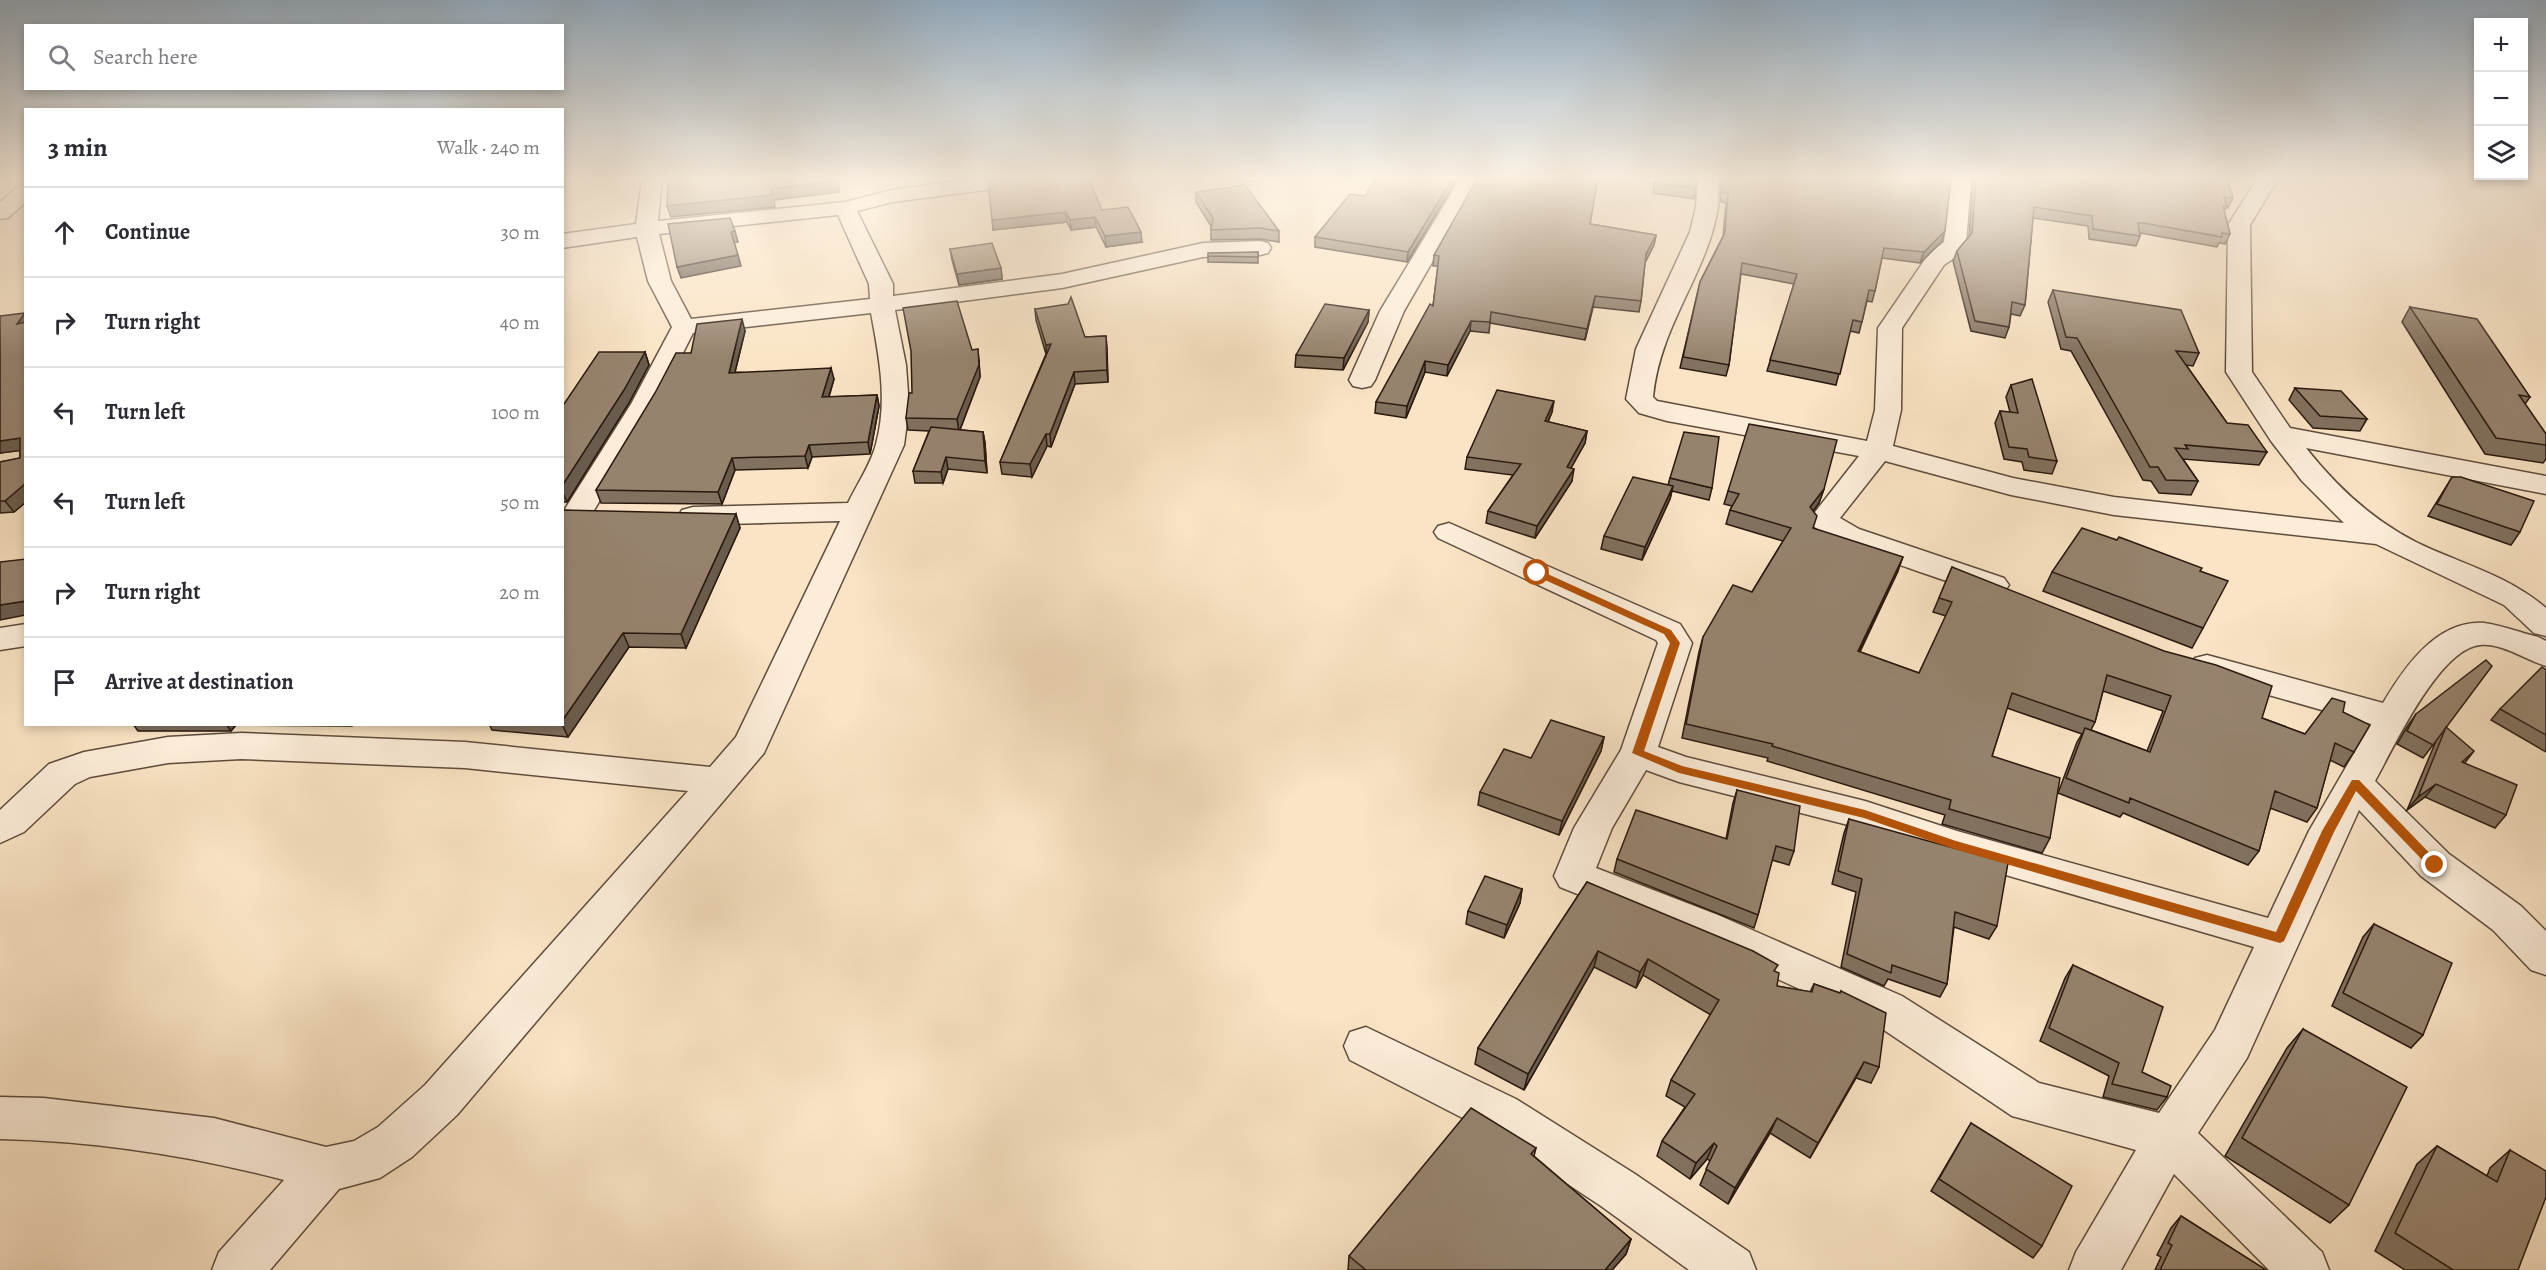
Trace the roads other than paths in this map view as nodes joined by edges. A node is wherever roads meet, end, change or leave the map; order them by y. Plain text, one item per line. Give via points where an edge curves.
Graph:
1 (581, 238) edge
2 (649, 238) edge
3 (859, 238) edge
4 (1435, 238) edge
5 (1698, 238) edge
6 (1955, 238) edge
7 (2238, 238) edge
8 (564, 241) edge
9 (1260, 248) dead end
10 (882, 305) junction
11 (684, 327) junction
12 (1362, 381) dead end
13 (2280, 435) junction
14 (1878, 451) junction
15 (2546, 485) edge
16 (570, 512) edge
17 (859, 512) junction
18 (612, 513) edge
19 (667, 515) edge
20 (1449, 532) dead end
21 (2383, 536) junction
22 (2025, 598) edge
23 (2541, 615) edge
24 (24, 635) edge
25 (0, 639) edge
26 (2546, 655) edge
27 (2180, 658) edge
28 (2392, 718) junction
29 (246, 735) edge
30 (1638, 753) junction
31 (718, 781) junction
32 (2355, 783) junction
33 (0, 828) edge
34 (2280, 938) junction
35 (2546, 958) edge
36 (1366, 1046) dead end
37 (0, 1118) edge
38 (2169, 1137) junction
39 (326, 1169) junction
40 (237, 1270) edge
41 (1731, 1270) edge
42 (2094, 1270) edge
43 (2304, 1270) edge

1 - 8 street
2 - 11 street via 673,314
3 - 10 street via 881,284
4 - 12 street via 1392,311
5 - 14 street via 1656,331 1640,381 1639,399 1648,407 1667,413
6 - 14 street via 1890,328 1888,410
7 - 13 street via 2239,372
9 - 10 street via 1203,250 1062,281
10 - 11 street
10 - 17 street via 896,407 890,445
11 - 16 street via 644,404
13 - 15 street
13 - 21 street via 2350,513
14 - 21 street via 2011,486 2114,506
14 - 22 street via 1823,521 1848,535
16 - 18 street
17 - 19 street
17 - 31 street via 751,744
20 - 30 street via 1668,632 1675,643
21 - 23 street via 2464,572
24 - 25 street
26 - 28 street via 2526,645 2483,634 2459,638 2413,682
27 - 28 street
28 - 32 street
29 - 31 street
29 - 33 street via 84,765 62,774
30 - 34 street via 1679,769 1865,814 1966,848
30 - 38 street via 1599,815 1574,876 1704,927 1887,1009 2028,1101
31 - 39 street via 441,1100 395,1142 363,1162
32 - 34 street via 2328,831
32 - 35 street via 2435,865 2507,918
34 - 38 street via 2231,1044
36 - 41 street via 1500,1114 1618,1190
37 - 39 street via 44,1119 214,1140
38 - 42 street
38 - 43 street
39 - 40 street

